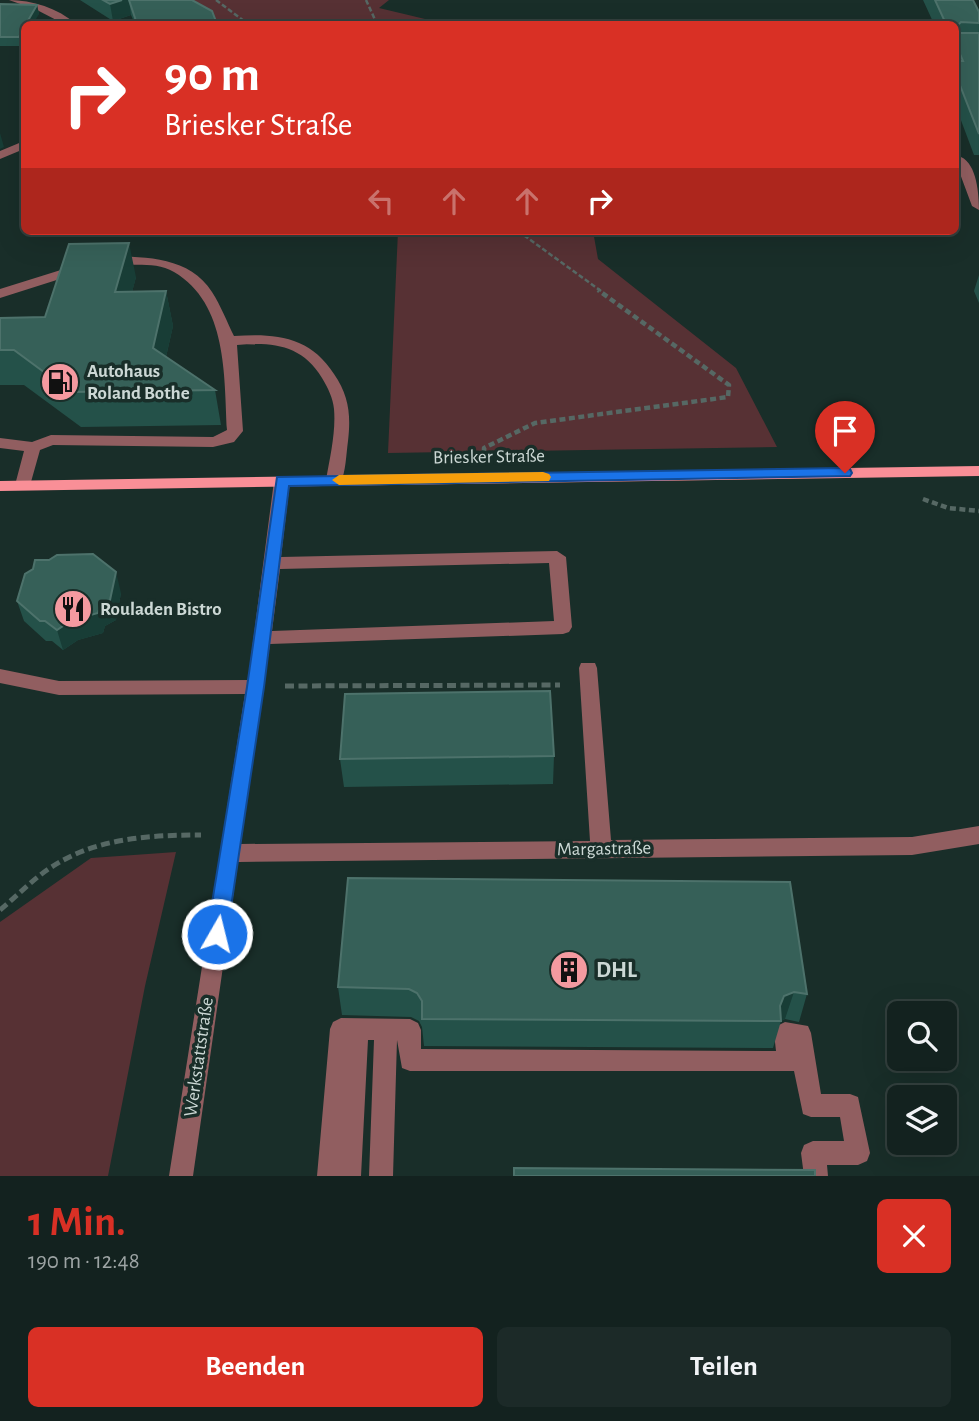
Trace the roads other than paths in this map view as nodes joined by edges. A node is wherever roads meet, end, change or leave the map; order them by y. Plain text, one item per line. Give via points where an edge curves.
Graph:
1 (14, 0) edge
2 (65, 21) edge
3 (21, 146) edge
4 (0, 155) edge
5 (961, 161) dead end
6 (979, 206) edge
7 (0, 294) edge
8 (229, 341) junction
9 (0, 443) edge
10 (33, 447) junction
11 (979, 471) edge
12 (334, 480) junction
13 (282, 481) junction
14 (23, 485) junction
15 (0, 486) edge
16 (272, 563) junction
17 (262, 638) junction
18 (0, 676) edge
19 (589, 677) road end
20 (256, 687) junction
21 (979, 835) edge
22 (230, 844) junction
23 (601, 849) junction
24 (357, 1029) junction
25 (386, 1029) junction
26 (181, 1176) edge
27 (329, 1176) edge
28 (349, 1176) edge
29 (382, 1176) edge
30 (816, 1176) edge

1 - 2 street
3 - 4 street
5 - 6 street
7 - 8 street via 106,260 153,261 179,269 205,292
8 - 10 street via 235,431 228,438 213,442 51,440
8 - 12 street via 268,337 294,344 321,361 343,413
9 - 10 street
10 - 14 street
11 - 12 main road, Briesker Straße
12 - 13 main road, Briesker Straße
13 - 14 main road, Briesker Straße
13 - 16 street, Werkstattstraße
14 - 15 main road, Briesker Straße
16 - 17 street, Werkstattstraße
16 - 17 street via 557,557 563,628
17 - 20 street, Werkstattstraße
18 - 20 street via 59,688
19 - 23 street
20 - 22 street, Werkstattstraße
21 - 23 street, Margastraße via 912,846
22 - 23 street, Margastraße
22 - 26 street, Werkstattstraße
24 - 25 street
24 - 27 street via 341,1029
24 - 28 street
25 - 29 street
25 - 30 street via 410,1030 410,1060 789,1062 785,1033 800,1033 811,1105 850,1105 858,1153 813,1153

